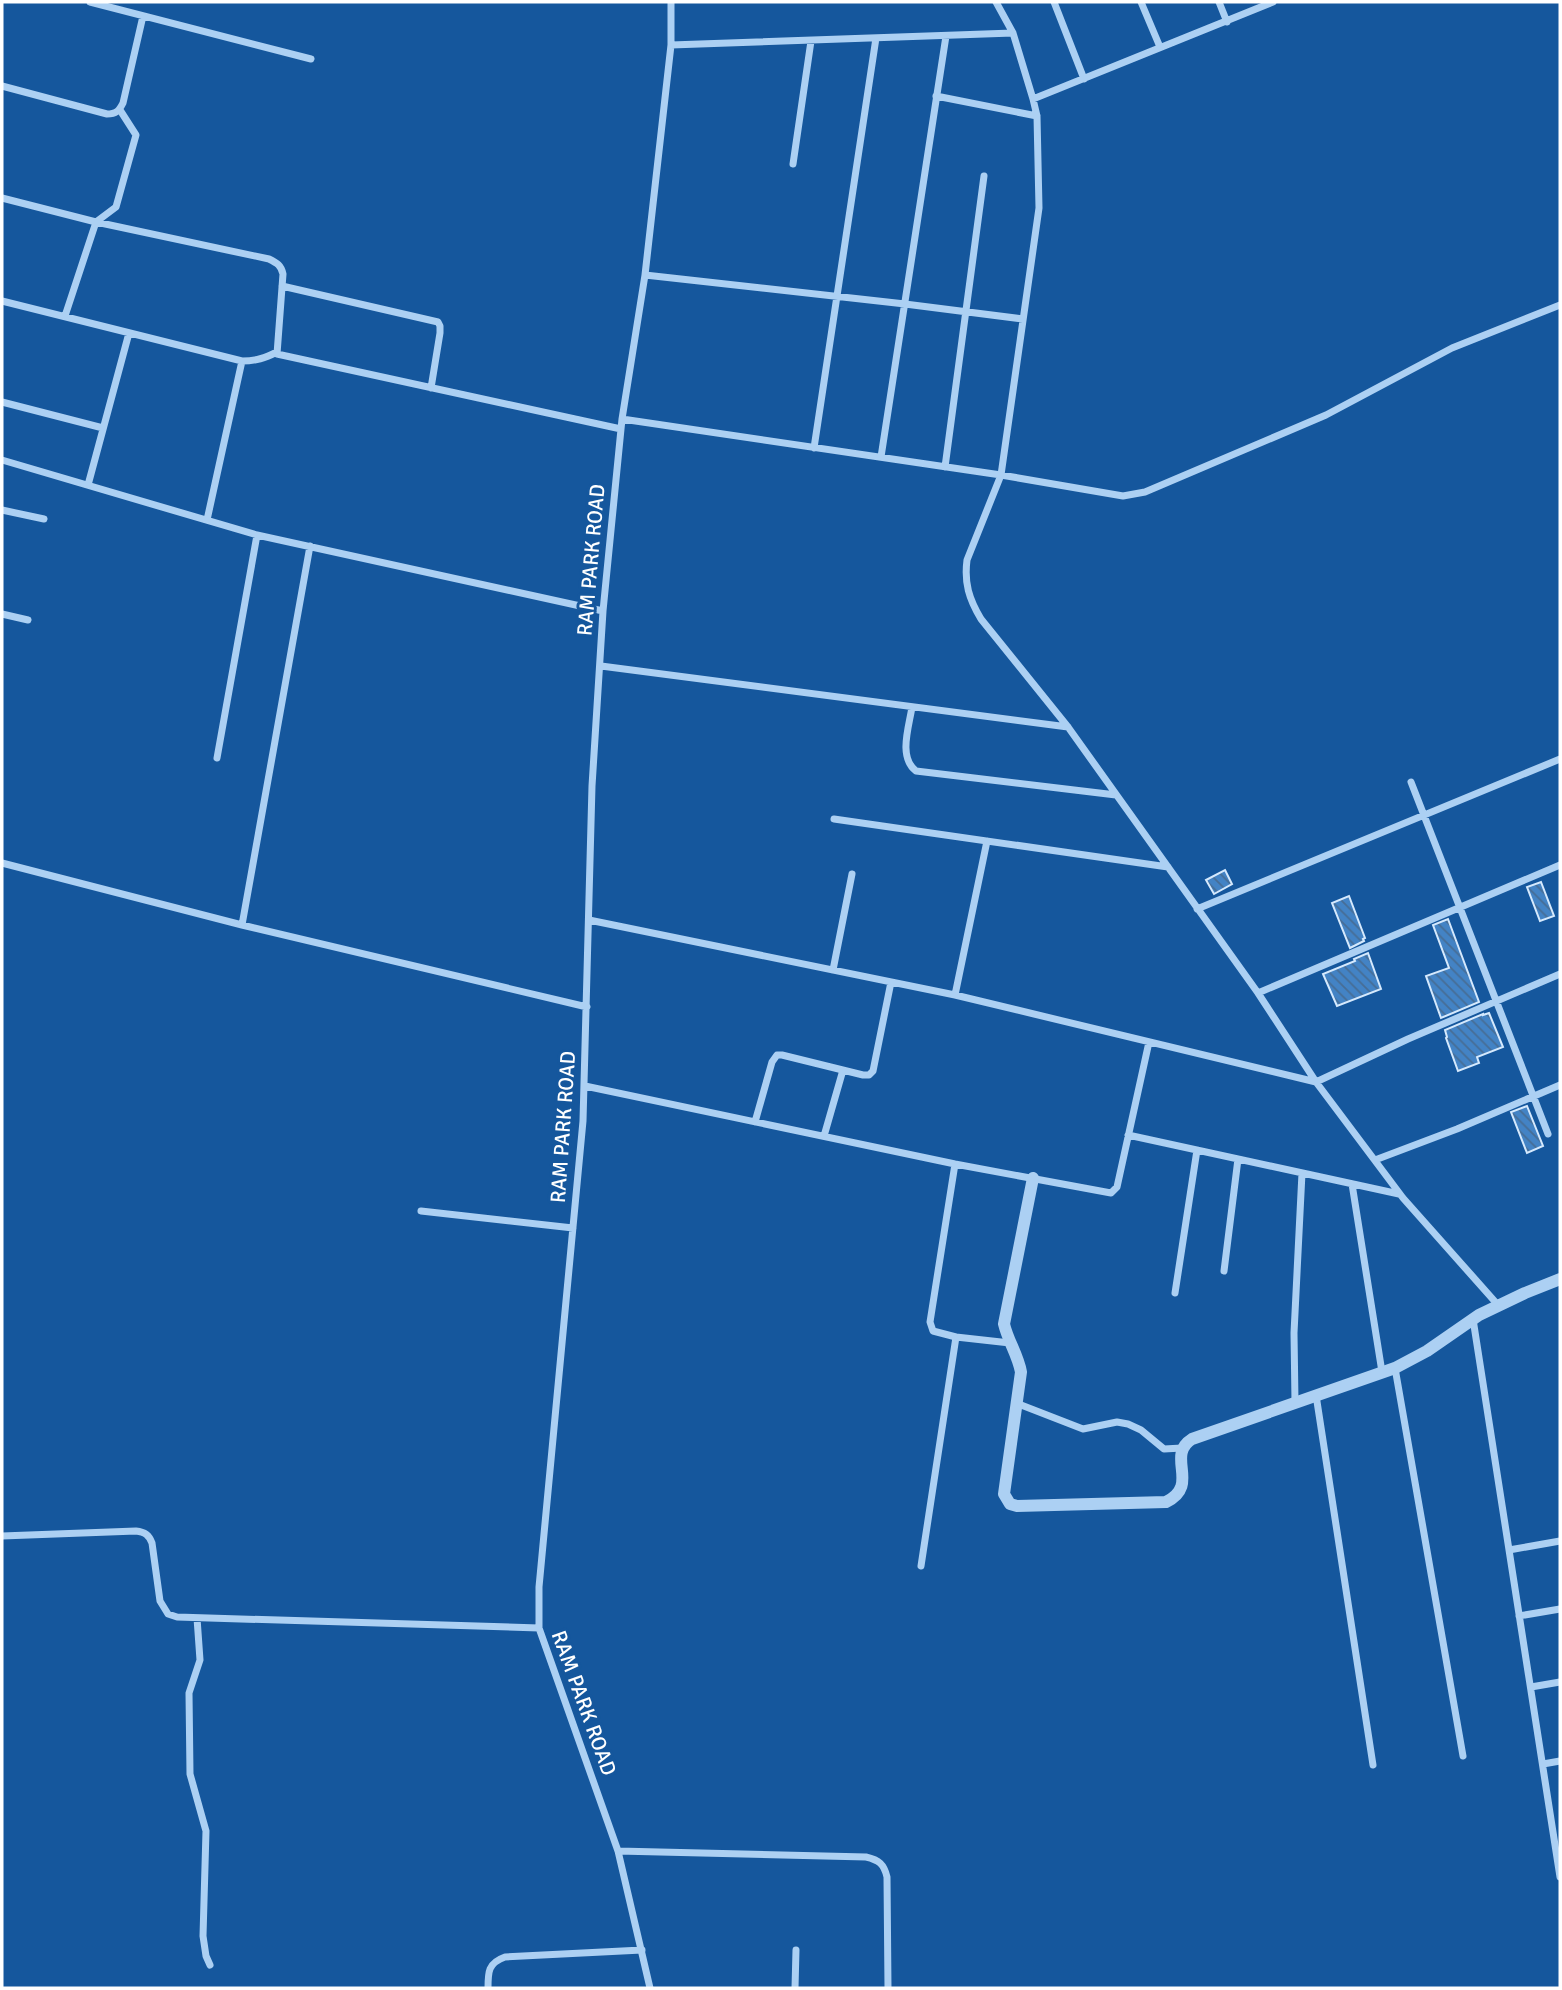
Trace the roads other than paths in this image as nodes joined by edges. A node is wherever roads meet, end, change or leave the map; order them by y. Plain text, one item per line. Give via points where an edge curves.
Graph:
1 (90, 2) edge
2 (671, 2) edge
3 (996, 2) edge
4 (1054, 2) edge
5 (1141, 2) edge
6 (1219, 2) edge
7 (1273, 2) edge
8 (143, 16) junction
9 (1227, 22) junction
10 (1013, 33) junction
11 (946, 36) junction
12 (876, 38) junction
13 (811, 41) junction
14 (671, 45) junction
15 (1160, 47) junction
16 (312, 59) dead end
17 (1084, 79) junction
18 (2, 86) edge
19 (936, 96) junction
20 (1034, 99) junction
21 (120, 110) junction
22 (1037, 116) junction
23 (793, 164) dead end
24 (984, 176) dead end
25 (2, 198) edge
26 (96, 222) junction
27 (645, 275) junction
28 (282, 286) junction
29 (837, 296) junction
30 (2, 300) edge
31 (905, 304) junction
32 (1560, 305) edge
33 (965, 312) junction
34 (65, 316) junction
35 (1023, 319) junction
36 (129, 333) junction
37 (277, 352) junction
38 (242, 361) junction
39 (431, 388) junction
40 (2, 402) edge
41 (622, 419) junction
42 (103, 428) junction
43 (621, 429) junction
44 (814, 447) junction
45 (881, 457) junction
46 (2, 460) edge
47 (945, 467) junction
48 (1001, 475) junction
49 (88, 485) junction
50 (2, 510) edge
51 (44, 519) dead end
52 (206, 520) junction
53 (257, 535) junction
54 (310, 546) junction
55 (603, 611) junction
56 (2, 614) edge
57 (28, 621) dead end
58 (601, 666) junction
59 (912, 707) junction
60 (1068, 727) junction
61 (217, 758) dead end
62 (1560, 759) edge
63 (1411, 782) dead end
64 (1116, 795) junction
65 (1424, 816) junction
66 (834, 820) dead end
67 (987, 841) junction
68 (2, 863) edge
69 (1560, 865) edge
70 (1168, 867) junction
71 (852, 874) dead end
72 (1460, 908) junction
73 (1197, 909) junction
74 (589, 920) junction
75 (242, 925) junction
76 (833, 970) junction
77 (1560, 974) edge
78 (891, 982) junction
79 (1258, 993) junction
80 (955, 995) junction
81 (1497, 1001) junction
82 (587, 1007) junction
83 (1149, 1042) junction
84 (843, 1070) junction
85 (1316, 1082) junction
86 (1560, 1085) edge
87 (585, 1086) junction
88 (1533, 1096) junction
89 (755, 1122) junction
90 (1548, 1134) dead end
91 (1128, 1135) junction
92 (824, 1136) junction
93 (1197, 1150) junction
94 (1238, 1159) junction
95 (1375, 1160) junction
96 (956, 1164) junction
97 (1302, 1173) junction
98 (1033, 1178) junction
99 (1352, 1184) junction
100 (1400, 1194) junction
101 (421, 1211) dead end
102 (573, 1228) junction
103 (1224, 1271) dead end
104 (1560, 1279) edge
105 (1175, 1293) dead end
106 (1498, 1305) junction
107 (1473, 1319) junction
108 (956, 1338) junction
109 (1010, 1343) junction
110 (1389, 1370) junction
111 (1316, 1394) junction
112 (1295, 1402) junction
113 (1016, 1403) junction
114 (1182, 1448) junction
115 (2, 1536) edge
116 (1560, 1541) edge
117 (1509, 1550) junction
118 (921, 1566) dead end
119 (1560, 1609) edge
120 (1520, 1616) junction
121 (197, 1618) junction
122 (539, 1628) junction
123 (1560, 1682) edge
124 (1531, 1687) junction
125 (1463, 1756) dead end
126 (1560, 1761) edge
127 (1543, 1764) junction
128 (1373, 1765) dead end
129 (1556, 1826) edge
130 (618, 1852) junction
131 (1560, 1877) edge
132 (642, 1950) junction
133 (796, 1950) dead end
134 (210, 1965) dead end
135 (488, 1988) edge
136 (650, 1988) edge
137 (795, 1988) edge
138 (888, 1988) edge

1 - 8 street
2 - 14 street, RAM PARK ROAD
3 - 10 street
4 - 17 street
5 - 15 street
6 - 9 street
7 - 9 street
8 - 16 street
8 - 21 street
9 - 15 street
10 - 11 street
10 - 20 street
11 - 12 street
11 - 19 street
12 - 13 street
12 - 29 street
13 - 14 street
13 - 23 street
14 - 27 street, RAM PARK ROAD
15 - 17 street
17 - 20 street
18 - 21 street via 107,114
19 - 22 street
19 - 31 street
20 - 22 street
21 - 26 street via 136,135 116,206
22 - 35 street via 1039,208
24 - 33 street
25 - 26 street
26 - 28 street via 269,259 282,268
26 - 34 street
27 - 29 street
27 - 41 street, RAM PARK ROAD
28 - 37 street
28 - 39 street via 438,322
29 - 31 street
29 - 44 street
30 - 34 street
31 - 33 street
31 - 45 street
32 - 48 street via 1452,348 1326,415 1145,492 1123,496
33 - 35 street
33 - 47 street
34 - 36 street
35 - 48 street
36 - 38 street
36 - 42 street
37 - 38 street via 264,359
37 - 39 street
38 - 52 street
39 - 43 street
40 - 42 street
41 - 43 street, RAM PARK ROAD
41 - 44 street
42 - 49 street
43 - 55 street, RAM PARK ROAD
44 - 45 street
45 - 47 street
46 - 49 street
47 - 48 street
48 - 60 street via 967,560 967,589 981,619
49 - 52 street
50 - 51 street
52 - 53 street
53 - 54 street
53 - 61 street
54 - 55 street
54 - 75 street
55 - 58 street, RAM PARK ROAD
56 - 57 street
58 - 59 street
58 - 74 street, RAM PARK ROAD
59 - 60 street
59 - 64 street via 905,753 916,771
60 - 64 street
62 - 65 street
63 - 65 street
64 - 70 street
65 - 72 street
65 - 73 street
66 - 67 street
67 - 70 street
67 - 80 street
68 - 75 street
69 - 72 street
70 - 73 street
71 - 76 street
72 - 79 street
72 - 81 street
73 - 79 street
74 - 76 street
74 - 82 street, RAM PARK ROAD
75 - 82 street
76 - 78 street
77 - 81 street
78 - 80 street
78 - 84 street via 873,1071 863,1075
79 - 85 street
80 - 83 street
81 - 85 street
81 - 88 street
82 - 87 street, RAM PARK ROAD
83 - 85 street
83 - 91 street
84 - 89 street via 774,1057
84 - 92 street
85 - 95 street
86 - 88 street
87 - 89 street
87 - 102 street, RAM PARK ROAD
88 - 90 street
88 - 95 street
89 - 92 street
91 - 93 street
91 - 98 street via 1117,1187 1111,1193
92 - 96 street
93 - 94 street
93 - 105 street
94 - 97 street
94 - 103 street
95 - 100 street
96 - 98 street
96 - 108 street via 930,1322 933,1331
97 - 99 street
97 - 112 street
98 - 109 street via 1005,1314
99 - 100 street
99 - 110 street
100 - 106 street
101 - 102 street
102 - 122 street, RAM PARK ROAD
104 - 106 street
106 - 107 street
107 - 110 street via 1427,1352
107 - 117 street
108 - 109 street
108 - 118 street
109 - 113 street via 1021,1372
110 - 111 street
110 - 125 street
111 - 112 street
111 - 128 street
112 - 114 street via 1192,1439
113 - 114 street via 1083,1429 1128,1424 1164,1449
113 - 114 street via 1004,1493 1010,1504 1017,1506 1166,1502 1180,1491
115 - 121 street via 144,1532 152,1543 163,1608 177,1617
116 - 117 street
117 - 120 street
119 - 120 street
120 - 124 street
121 - 122 street
121 - 134 street via 201,1660 189,1693 190,1774 206,1830 203,1936
122 - 130 street, RAM PARK ROAD
123 - 124 street
124 - 127 street
126 - 127 street
127 - 129 street
129 - 131 street
130 - 132 street, RAM PARK ROAD
130 - 138 street via 877,1860 887,1877
132 - 135 street via 505,1957 490,1965
132 - 136 street, RAM PARK ROAD
133 - 137 street

